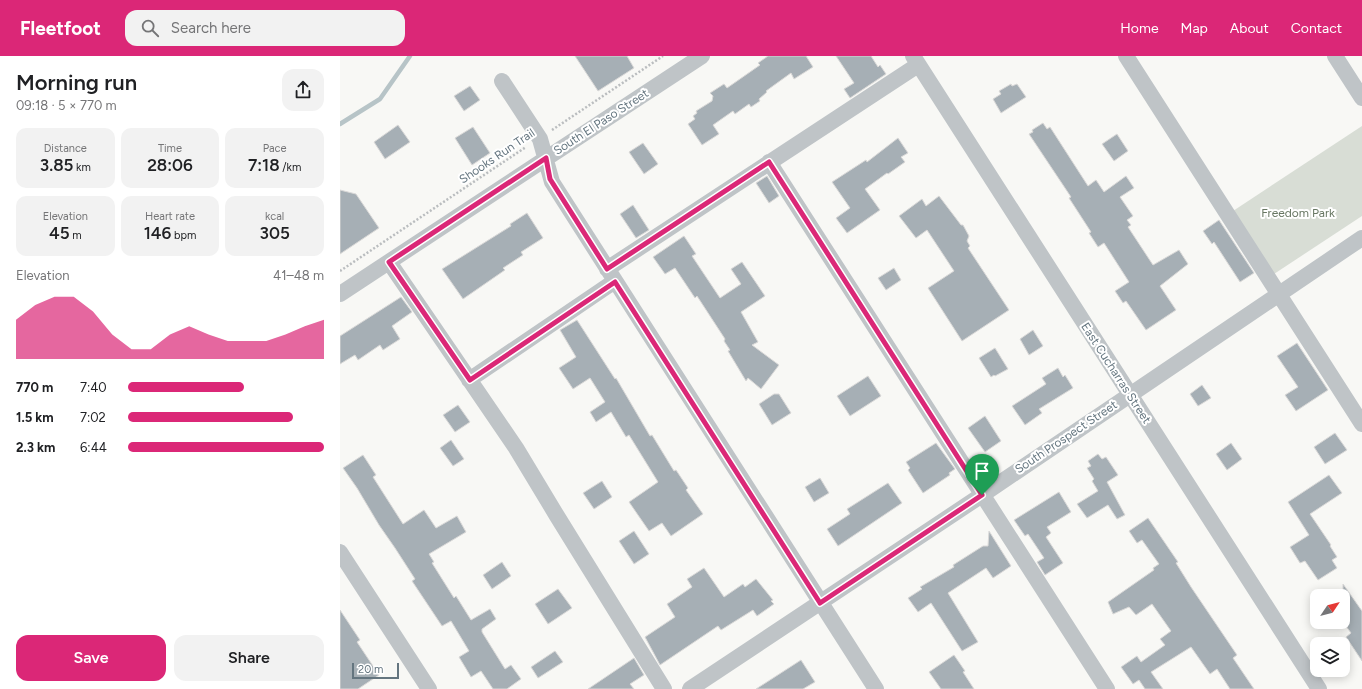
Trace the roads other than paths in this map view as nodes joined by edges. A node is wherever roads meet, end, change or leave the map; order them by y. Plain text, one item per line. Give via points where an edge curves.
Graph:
1 (702, 56) edge
2 (1126, 56) edge
3 (1335, 56) edge
4 (915, 60) edge
5 (502, 81) dead end
6 (1362, 98) edge
7 (546, 158) junction
8 (769, 162) junction
9 (1362, 238) edge
10 (389, 262) junction
11 (611, 275) junction
12 (340, 294) edge
13 (1278, 294) junction
14 (470, 380) junction
15 (1130, 394) junction
16 (1362, 424) edge
17 (982, 495) junction
18 (340, 552) edge
19 (820, 603) junction
20 (429, 689) edge
21 (664, 689) edge
22 (690, 689) edge
23 (876, 689) edge
24 (1107, 689) edge
25 (1319, 689) edge

1 - 7 street, South El Paso Street
2 - 13 street
3 - 6 street
4 - 8 street
4 - 15 street, East Cucharras Street
5 - 7 street via 540,138
7 - 10 street, South El Paso Street
7 - 11 street via 550,179
8 - 11 street
8 - 17 street
9 - 13 street, South Prospect Street
10 - 12 street, South El Paso Street
10 - 14 street
11 - 14 street
11 - 19 street
13 - 15 street, South Prospect Street
13 - 16 street
14 - 21 street via 516,448
15 - 17 street, South Prospect Street
15 - 25 street, East Cucharras Street
17 - 19 street, South Prospect Street
17 - 24 street
18 - 20 street
19 - 22 street, South Prospect Street
19 - 23 street

